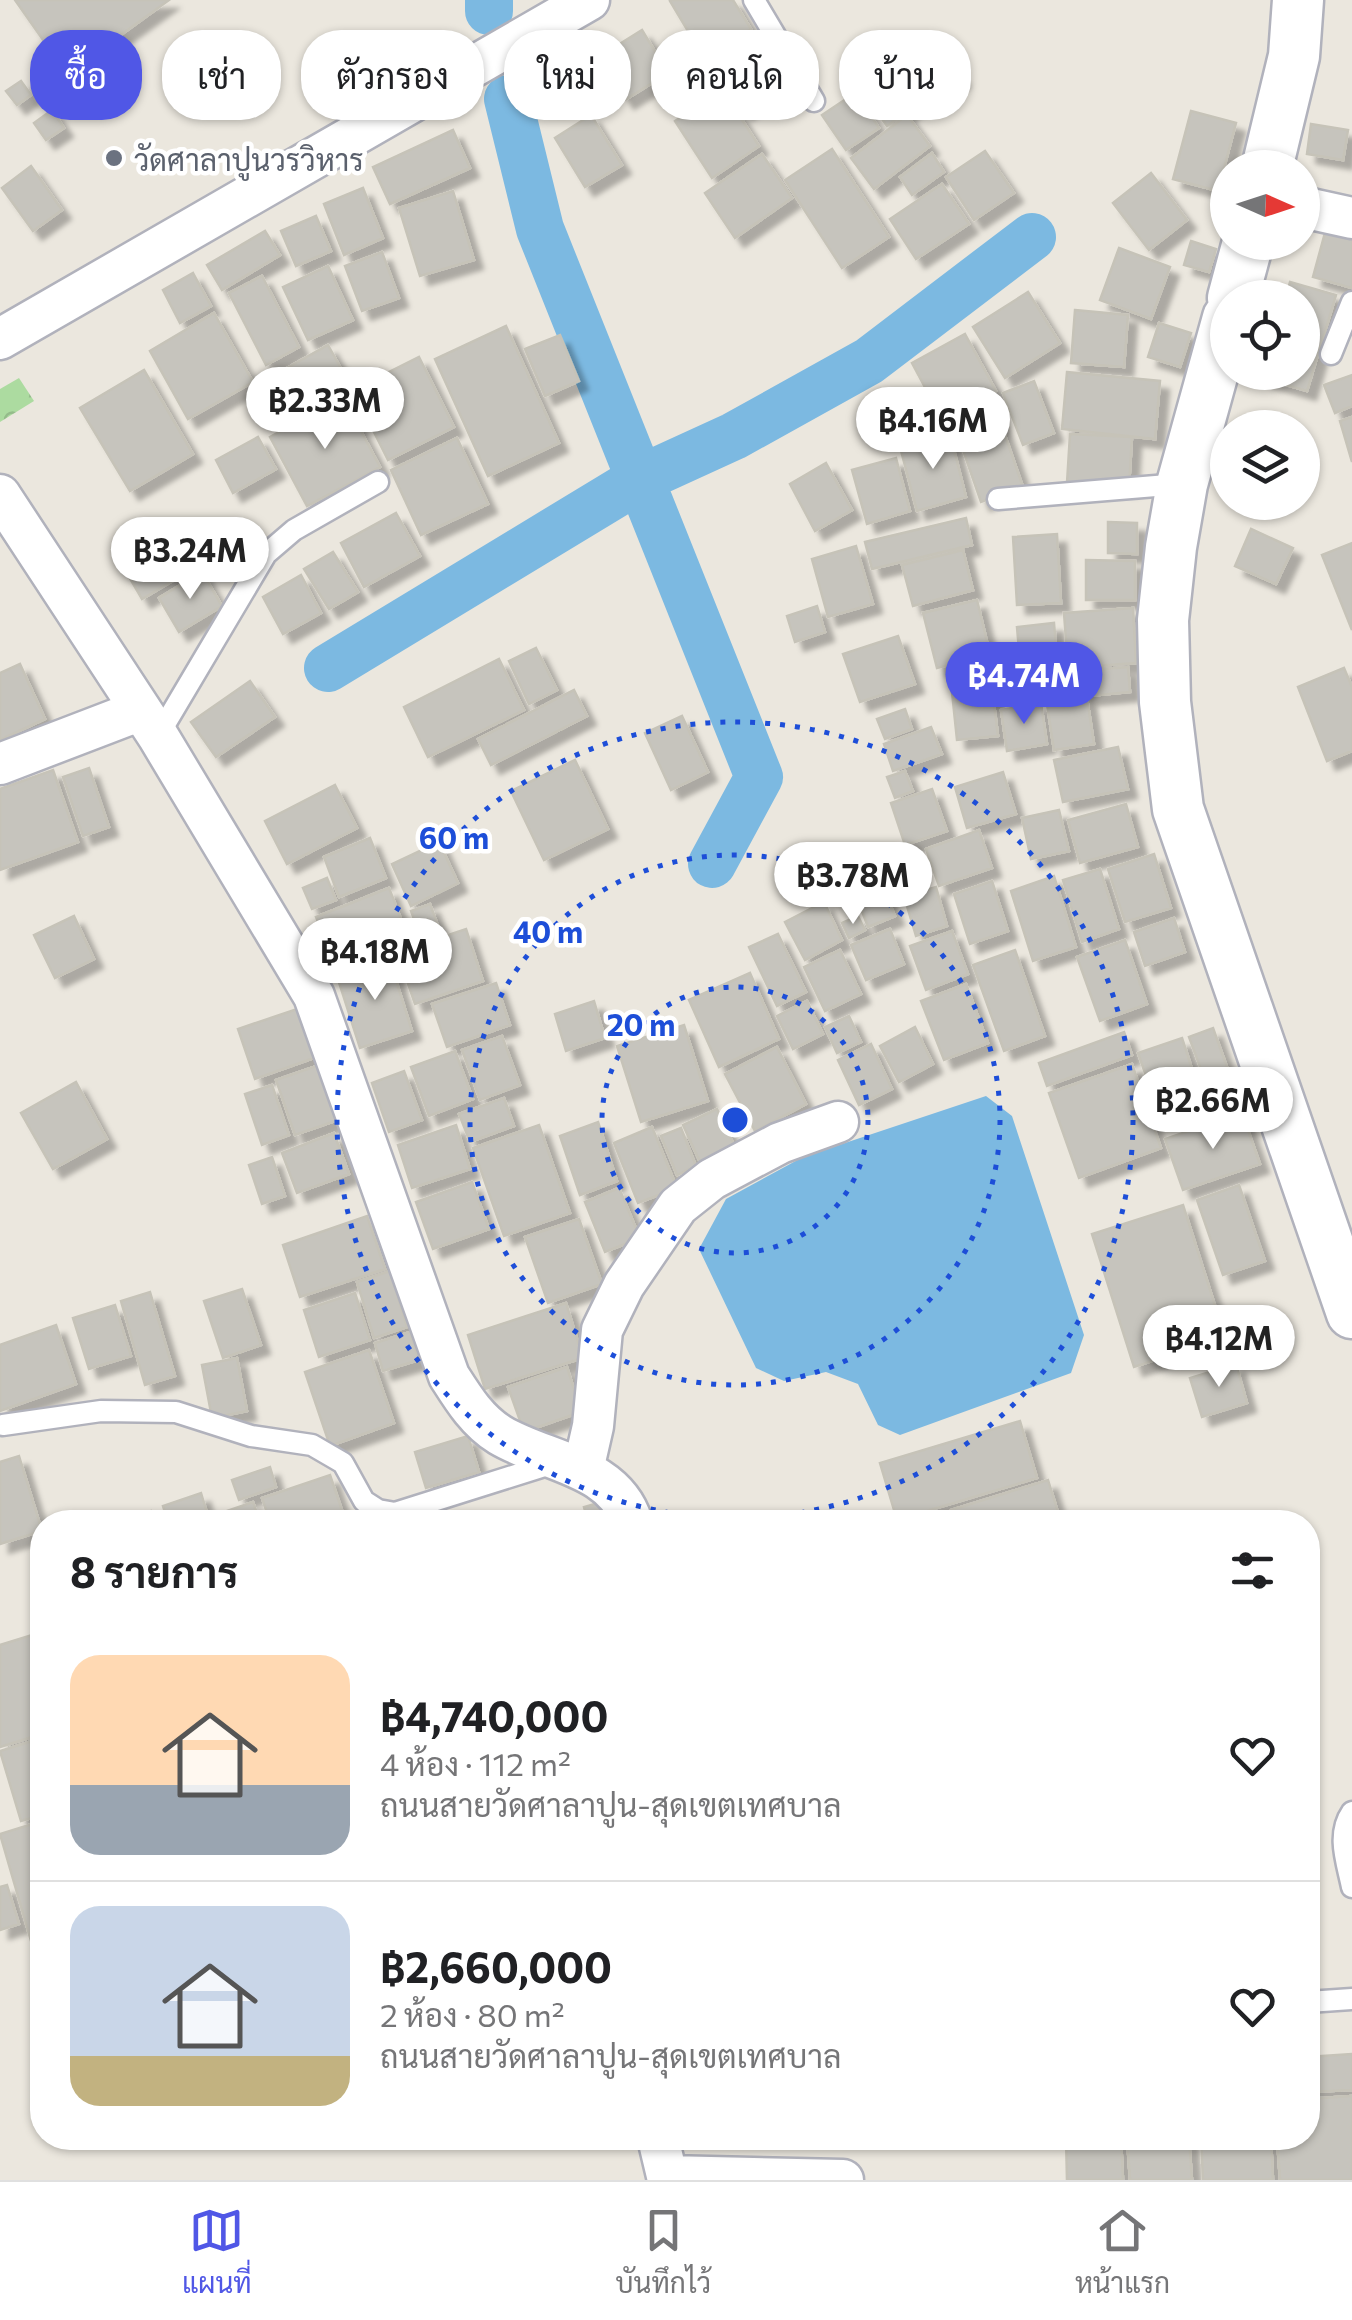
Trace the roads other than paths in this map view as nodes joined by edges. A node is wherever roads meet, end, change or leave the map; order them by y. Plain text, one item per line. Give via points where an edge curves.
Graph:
1 (589, 0) edge
2 (754, 0) edge
3 (1298, 0) edge
4 (772, 30) edge
5 (1272, 150) edge
6 (1320, 211) edge
7 (1352, 218) edge
8 (1352, 302) edge
9 (0, 339) edge
10 (1332, 354) dead end
11 (1210, 383) edge
12 (378, 482) dead end
13 (1182, 484) junction
14 (998, 499) dead end
15 (2, 502) edge
16 (150, 724) junction
17 (0, 764) edge
18 (838, 1122) dead end
19 (1352, 1314) edge
20 (3, 1425) dead end
21 (572, 1465) junction
22 (378, 1510) edge
23 (409, 1510) edge
24 (628, 1510) edge
25 (1352, 1812) edge
26 (1352, 1887) edge
27 (1352, 1998) edge
28 (1320, 2001) edge
29 (661, 2150) edge
30 (668, 2178) edge
31 (842, 2180) edge

1 - 9 street
2 - 4 lane
3 - 5 street via 1294,56
6 - 7 street
8 - 10 lane
11 - 13 street
12 - 16 lane via 294,530 266,554
13 - 14 lane
13 - 19 street via 1163,620 1178,809
15 - 16 street
16 - 17 street
16 - 21 street via 314,996 450,1376 498,1434
18 - 21 street via 746,1161 678,1206 602,1330 593,1426
20 - 22 lane via 101,1412 176,1412 251,1436 312,1446 343,1463 364,1501
21 - 23 lane
21 - 24 street via 608,1486
25 - 26 lane via 1343,1825
27 - 28 lane
29 - 30 street
30 - 31 street

